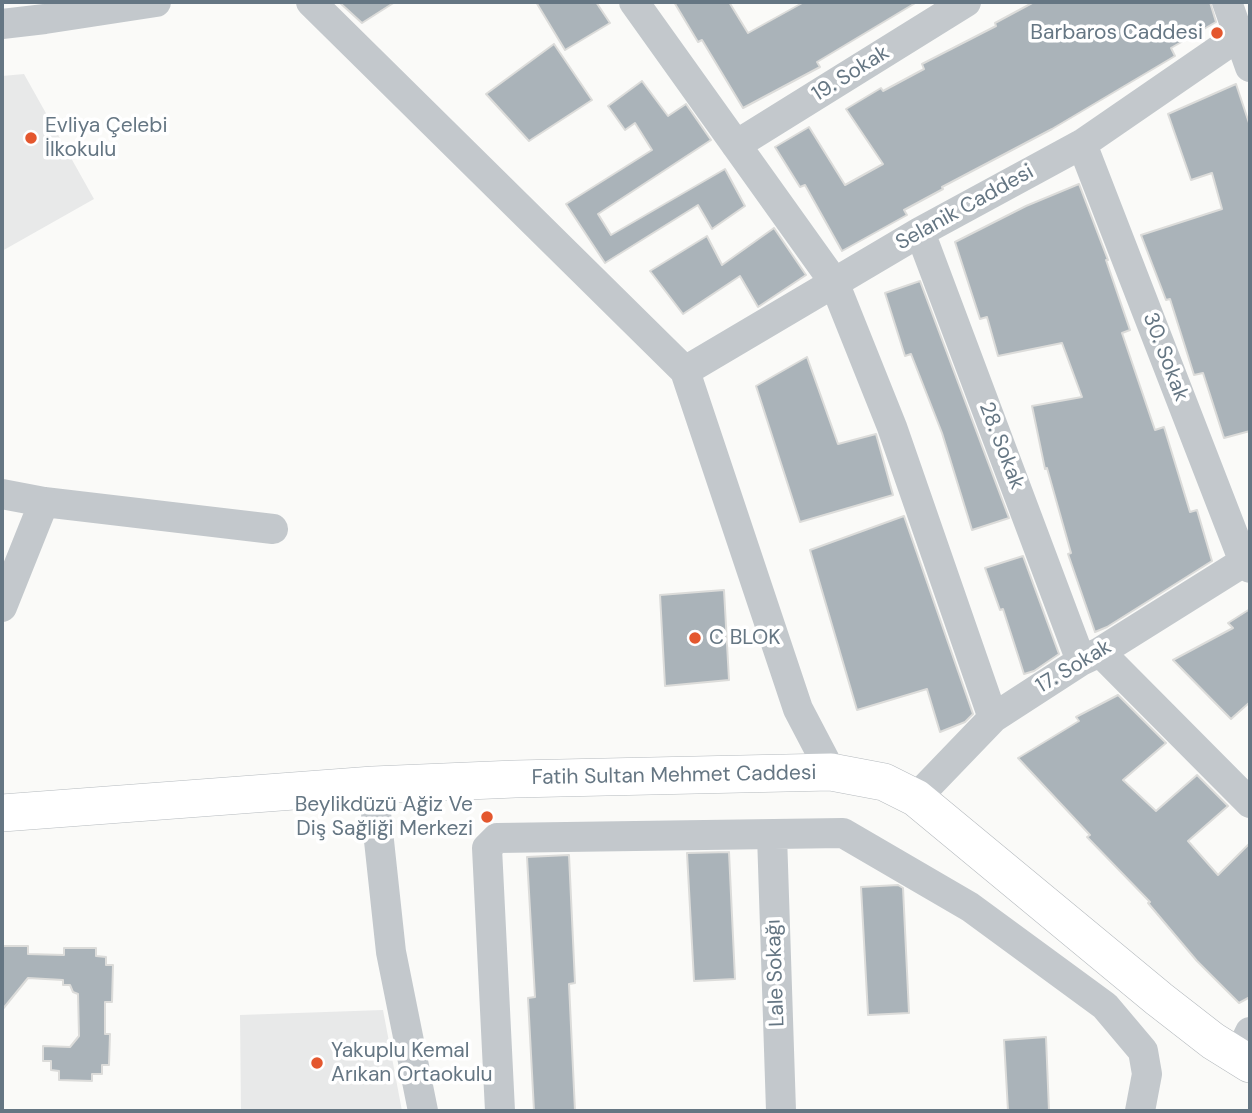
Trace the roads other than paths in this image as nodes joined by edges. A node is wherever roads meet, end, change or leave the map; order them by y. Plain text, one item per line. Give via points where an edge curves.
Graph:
1 (152, 2) edge
2 (311, 2) edge
3 (634, 2) edge
4 (966, 2) edge
5 (1227, 2) edge
6 (2, 24) edge
7 (1239, 36) junction
8 (1250, 67) edge
9 (736, 145) junction
10 (1082, 145) junction
11 (920, 232) junction
12 (834, 282) junction
13 (685, 371) junction
14 (2, 494) edge
15 (44, 502) junction
16 (273, 529) dead end
17 (1248, 563) edge
18 (2, 607) edge
19 (1091, 657) junction
20 (993, 718) junction
21 (831, 772) junction
22 (373, 785) junction
23 (916, 798) junction
24 (1250, 803) edge
25 (2, 813) edge
26 (772, 835) junction
27 (1246, 1051) edge
28 (423, 1111) edge
29 (500, 1111) edge
30 (781, 1111) edge
31 (1140, 1111) edge

1 - 6 street
2 - 13 street
3 - 9 street
4 - 9 street, 19. Sokak
5 - 7 street
7 - 8 street
7 - 10 street, Selanik Caddesi
9 - 12 street
10 - 11 street, Selanik Caddesi
10 - 17 street, 30. Sokak
11 - 12 street, Selanik Caddesi
11 - 19 street, 28. Sokak
12 - 13 street, Selanik Caddesi
12 - 20 street via 892,427
13 - 21 street via 798,709
14 - 15 street
15 - 16 street
15 - 18 street
17 - 19 street, 17. Sokak
19 - 20 street, 17. Sokak
19 - 24 street, 28. Sokak
20 - 23 street, 17. Sokak
21 - 22 main road, Fatih Sultan Mehmet Caddesi
21 - 23 main road, Fatih Sultan Mehmet Caddesi via 884,782
22 - 25 main road, Fatih Sultan Mehmet Caddesi
22 - 28 street via 391,952
23 - 27 main road, Fatih Sultan Mehmet Caddesi via 1213,1041
26 - 29 street via 497,838 487,848
26 - 30 street, Lale Sokağı
26 - 31 street via 843,833 970,907 1105,1006 1143,1051 1147,1074

